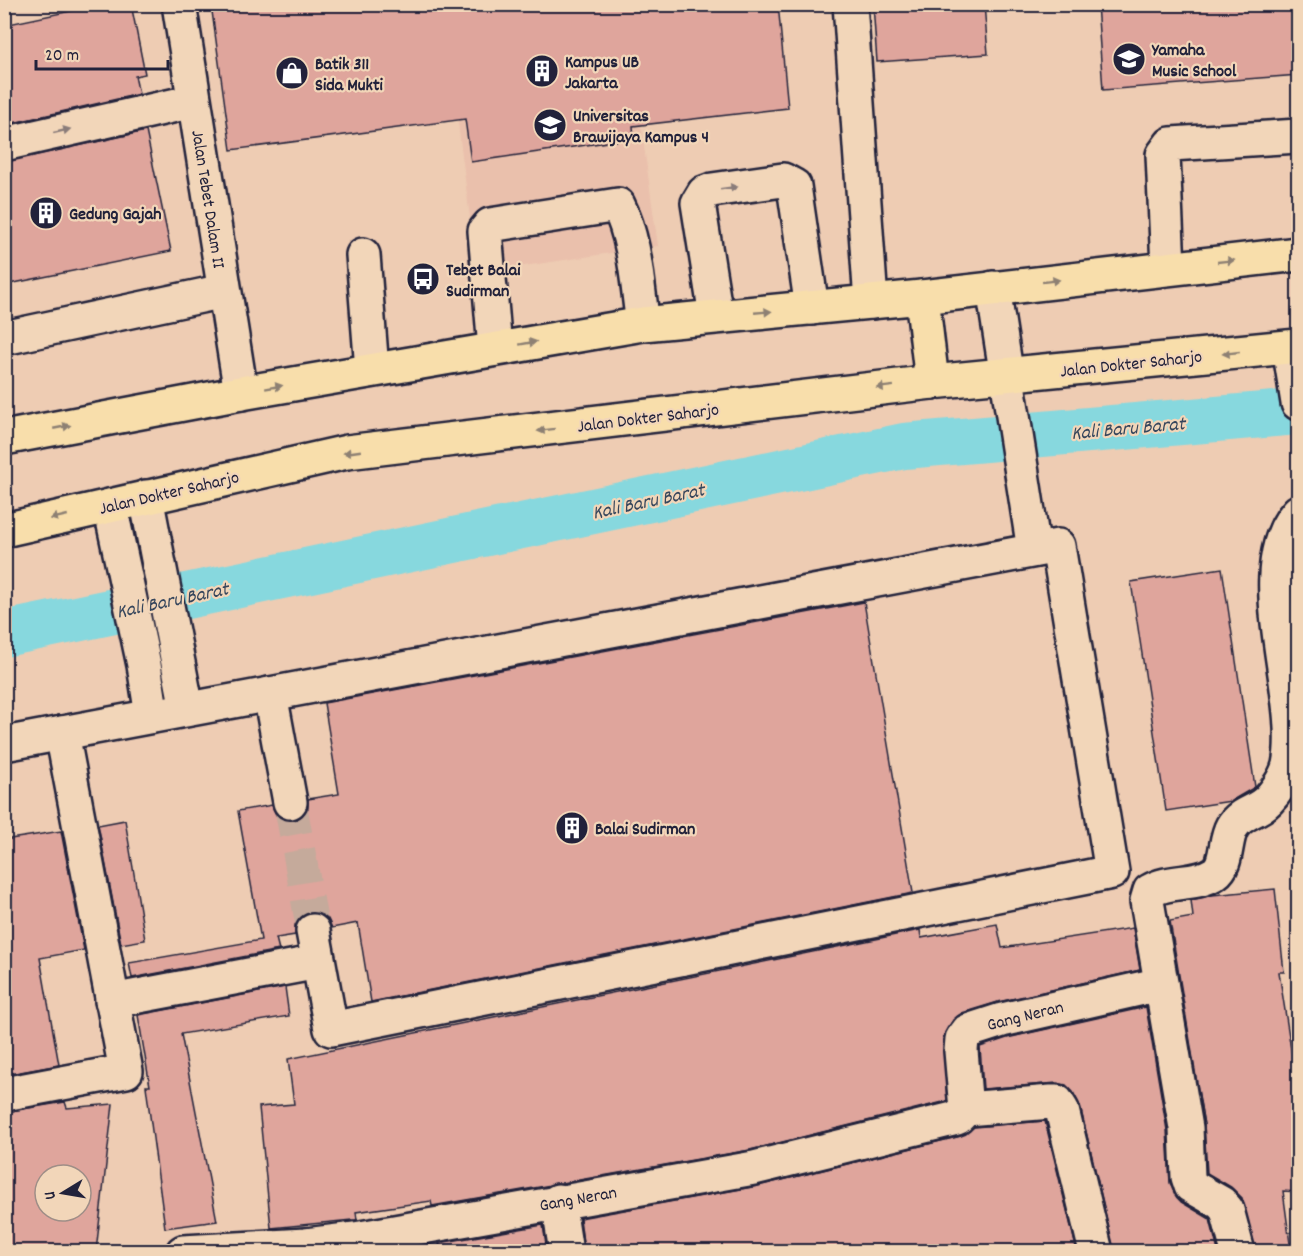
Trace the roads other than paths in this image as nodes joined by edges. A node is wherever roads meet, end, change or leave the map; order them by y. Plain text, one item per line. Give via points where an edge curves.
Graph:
1 (179, 4) edge
2 (850, 4) edge
3 (194, 101) junction
4 (1299, 136) edge
5 (4, 144) edge
6 (1299, 254) edge
7 (363, 255) dead end
8 (1168, 267) junction
9 (993, 288) junction
10 (225, 291) junction
11 (922, 297) junction
12 (871, 302) junction
13 (812, 308) junction
14 (716, 316) junction
15 (643, 324) junction
16 (4, 338) edge
17 (1294, 347) edge
18 (495, 349) junction
19 (372, 370) junction
20 (1006, 375) junction
21 (932, 382) junction
22 (241, 393) junction
23 (1299, 403) edge
24 (4, 438) edge
25 (146, 497) junction
26 (110, 506) junction
27 (1299, 512) edge
28 (4, 530) edge
29 (1034, 550) junction
30 (270, 694) junction
31 (187, 709) junction
32 (152, 716) junction
33 (62, 733) junction
34 (4, 744) edge
35 (290, 802) tunnel mouth
36 (1161, 984) junction
37 (112, 1001) junction
38 (4, 1094) edge
39 (966, 1109) junction
40 (558, 1202) junction
41 (183, 1251) edge
42 (566, 1251) edge
43 (1096, 1251) edge
44 (1238, 1251) edge

1 - 3 street, Jalan Tebet Dalam II
2 - 12 street
5 -> 3 street
3 - 10 street, Jalan Tebet Dalam II
4 - 8 street via 1171,144 1163,155
8 -> 6 main road
7 - 19 street
9 -> 8 main road
9 - 11 main road
9 - 20 street
10 - 16 street
10 - 22 street, Jalan Tebet Dalam II
11 - 12 main road
11 - 21 main road
12 - 13 main road
14 -> 13 main road
14 -> 13 street via 701,198 712,190 783,180 794,186
14 - 15 main road
18 -> 15 main road
15 - 18 street via 625,218 618,206 489,225 485,231
17 -> 20 main road, Jalan Dokter Saharjo
17 - 23 street
18 - 19 main road
22 -> 19 main road
20 - 21 main road, Jalan Dokter Saharjo
20 - 29 street
21 -> 25 main road, Jalan Dokter Saharjo via 347,452
24 -> 22 main road
25 - 26 main road, Jalan Dokter Saharjo
25 - 31 street
26 -> 28 main road, Jalan Dokter Saharjo
26 - 32 street
27 - 36 street via 1280,544 1277,579 1290,731 1288,766 1262,806 1232,826 1220,868 1192,881 1162,884 1150,891 1147,901
29 - 30 street
29 - 37 street via 1058,546 1112,872 331,1029 316,947
30 - 31 street
30 - 35 street
31 - 32 street
32 - 33 street
33 - 34 street
33 - 37 street
36 - 39 street, Gang Neran via 968,1031 962,1039 961,1051
36 - 44 street via 1186,1128 1188,1177 1191,1186 1227,1210
37 - 38 street via 126,1071
39 - 40 street, Gang Neran via 957,1118 754,1168
39 - 43 street, Gang Neran via 1032,1102 1060,1105
40 - 41 street, Gang Neran via 345,1240
40 - 42 street

